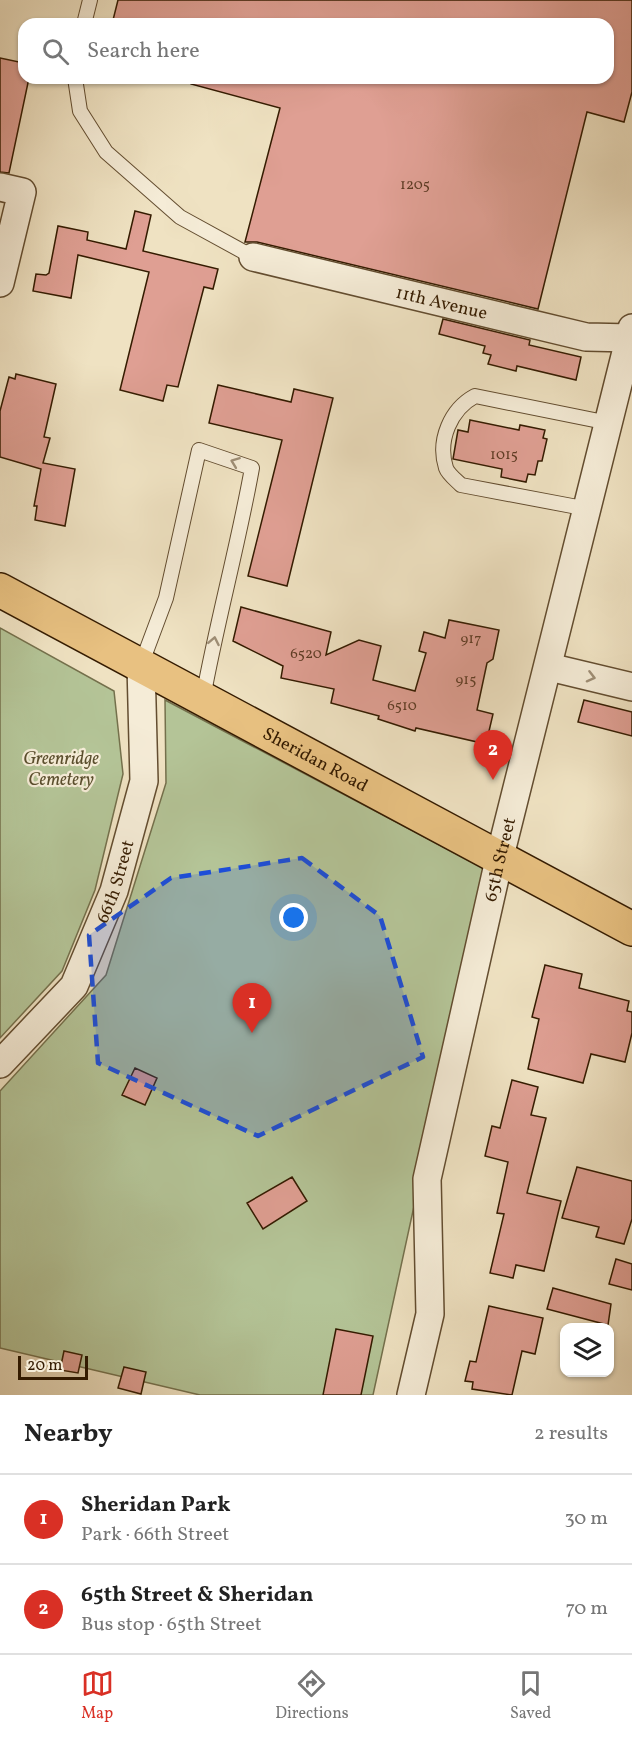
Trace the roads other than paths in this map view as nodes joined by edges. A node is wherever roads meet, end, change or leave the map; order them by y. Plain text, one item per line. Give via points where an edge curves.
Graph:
1 (90, 0) edge
2 (86, 18) edge
3 (76, 84) edge
4 (11, 190) edge
5 (253, 257) joint
6 (0, 283) edge
7 (631, 334) edge
8 (609, 423) junction
9 (588, 509) junction
10 (0, 590) edge
11 (141, 664) junction
12 (549, 667) junction
13 (632, 687) edge
14 (203, 698) junction
15 (499, 860) junction
16 (632, 929) edge
17 (0, 1064) edge
18 (411, 1395) edge

1 - 2 lane
3 - 5 lane via 80,111 106,152 180,217
4 - 6 street
5 - 7 street, 11th Avenue via 586,337
7 - 8 street, 65th Street
8 - 9 street, 65th Street
8 - 9 lane via 475,396 451,416 444,460 446,470 461,485
9 - 12 street, 65th Street
10 - 11 main road, Sheridan Road
11 - 14 main road, Sheridan Road
14 -> 11 lane via 252,468 199,450 166,598
11 - 17 street, 66th Street via 144,781 114,891 74,986
12 -> 13 street
12 - 15 street, 65th Street
14 - 15 main road, Sheridan Road
15 - 16 main road, Sheridan Road
15 - 18 street, 65th Street via 427,1179 430,1314

